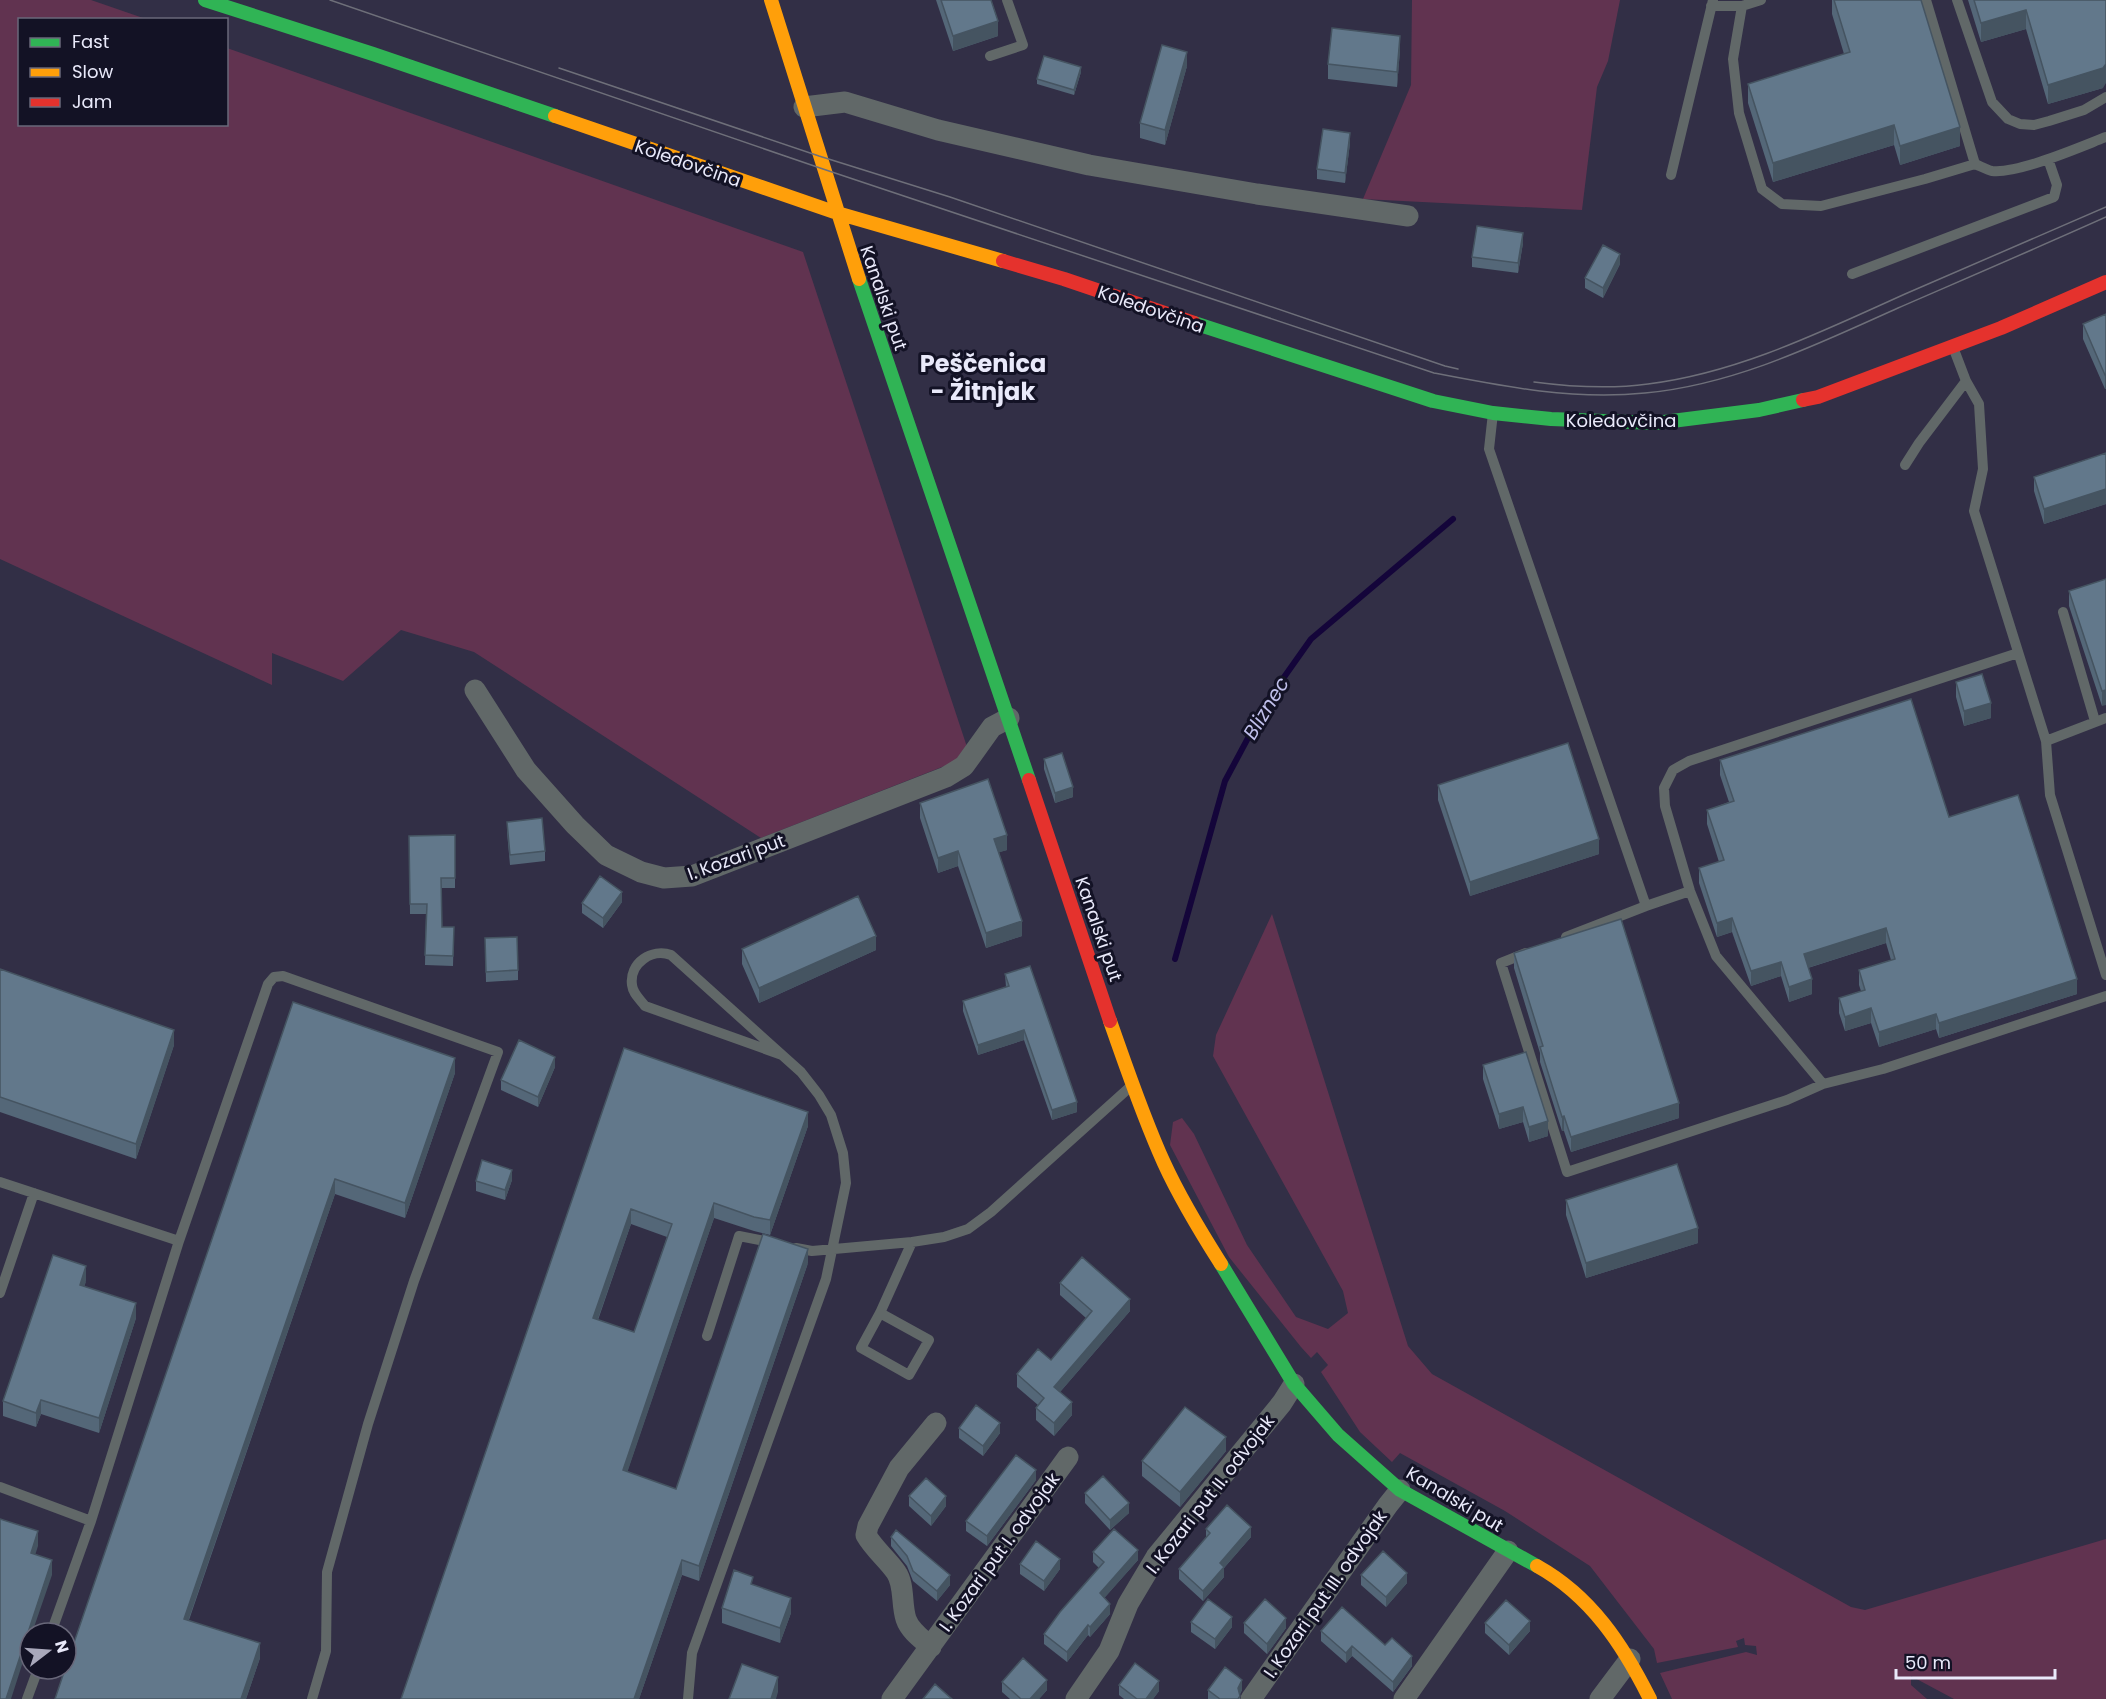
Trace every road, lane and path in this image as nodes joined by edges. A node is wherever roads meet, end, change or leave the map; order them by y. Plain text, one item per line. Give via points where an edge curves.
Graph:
1 (205, 0) edge
2 (771, 0) edge
3 (1007, 0) edge
4 (1761, 0) edge
5 (1926, 0) edge
6 (1957, 0) edge
7 (1712, 3) edge
8 (1742, 6) junction
9 (990, 56) dead end
10 (2106, 98) edge
11 (804, 106) junction
12 (2106, 137) edge
13 (2048, 159) junction
14 (1975, 164) junction
15 (1671, 175) dead end
16 (837, 213) junction
17 (1408, 216) dead end
18 (1852, 274) dead end
19 (2106, 282) edge
20 (1953, 347) junction
21 (1966, 381) junction
22 (1493, 413) junction
23 (1905, 465) dead end
24 (2063, 612) dead end
25 (2018, 653) junction
26 (475, 690) dead end
27 (1009, 718) junction
28 (2101, 720) edge
29 (2046, 741) junction
30 (1690, 891) junction
31 (1646, 906) junction
32 (1557, 941) edge
33 (1535, 950) edge
34 (2106, 975) edge
35 (2106, 996) edge
36 (782, 1055) junction
37 (1132, 1084) junction
38 (1823, 1084) junction
39 (0, 1182) edge
40 (34, 1193) junction
41 (179, 1241) junction
42 (912, 1242) junction
43 (832, 1250) junction
44 (0, 1293) edge
45 (880, 1313) junction
46 (707, 1336) dead end
47 (1294, 1384) junction
48 (936, 1423) dead end
49 (1068, 1457) dead end
50 (0, 1486) edge
51 (1400, 1490) junction
52 (91, 1521) junction
53 (1508, 1551) junction
54 (55, 1621) edge
55 (931, 1647) junction
56 (1630, 1659) junction
57 (34, 1681) edge
58 (27, 1699) edge
59 (312, 1699) edge
60 (688, 1699) edge
61 (892, 1699) edge
62 (1076, 1699) edge
63 (1251, 1699) edge
64 (1404, 1699) edge
65 (1600, 1699) edge
66 (1650, 1699) edge

1 - 16 street, Koledovčina
2 - 11 street, Kanalski put
3 - 9 lane via 1023,45
4 - 8 lane
5 - 14 lane
6 - 10 lane via 1992,102 2008,120 2020,124 2049,121
7 - 8 lane
7 - 15 lane
8 - 14 lane via 1733,59 1739,113 1762,189 1782,204 1821,206
11 - 16 street, Kanalski put
11 - 17 street via 845,102 938,130 1089,165
12 - 13 lane
13 - 14 lane via 1992,171
13 - 18 lane via 2057,185 2054,197
16 - 22 street, Koledovčina via 1064,279 1433,401
16 - 27 street, Kanalski put
19 - 20 street, Koledovčina
20 - 21 lane
20 - 22 street, Koledovčina via 1818,397 1759,410 1656,423
21 - 23 lane
21 - 25 lane via 1979,404 1983,469 1974,511
22 - 31 lane via 1489,449
24 - 28 lane
25 - 29 lane
25 - 30 lane via 1689,760 1673,770 1664,788 1665,806
26 - 27 street, I. Kozari put via 526,770 575,825 606,855 664,878 692,876 946,777 964,766 992,727
27 - 37 street, Kanalski put
28 - 29 lane
29 - 34 lane via 2050,795
30 - 31 lane
30 - 38 lane via 1716,956
31 - 32 lane
33 - 38 lane via 1502,963 1567,1172 1787,1100
35 - 38 lane via 1883,1069
36 - 36 lane via 645,1006 634,993 634,970 652,953 671,955
36 - 43 lane via 819,1095 831,1115 843,1153 846,1183
37 - 42 lane via 968,1229 944,1238
37 - 47 street, Kanalski put via 1186,1209
39 - 40 lane
40 - 41 lane
40 - 44 lane
41 - 52 lane
41 - 59 lane via 268,984 274,977 284,976 498,1052 414,1281 368,1424 327,1572 326,1651
42 - 43 lane
42 - 45 lane
43 - 46 lane via 812,1251 739,1236
43 - 60 lane via 826,1279 692,1653
45 - 45 lane via 861,1348 909,1375 929,1340
47 - 51 street, Kanalski put via 1338,1435
47 - 62 street, I. Kozari put II. odvojak via 1156,1557 1128,1604 1108,1651
48 - 55 street, I. Kozari put I. odvojak via 899,1468 866,1535 897,1573 906,1619 912,1630
49 - 55 street, I. Kozari put I. odvojak
50 - 52 lane
51 - 53 street, Kanalski put
51 - 63 street, I. Kozari put III. odvojak
52 - 54 lane
53 - 56 street, Kanalski put via 1556,1576 1590,1607
53 - 64 street
55 - 61 street, I. Kozari put I. odvojak
56 - 65 street
56 - 66 street, Kanalski put
57 - 58 lane

